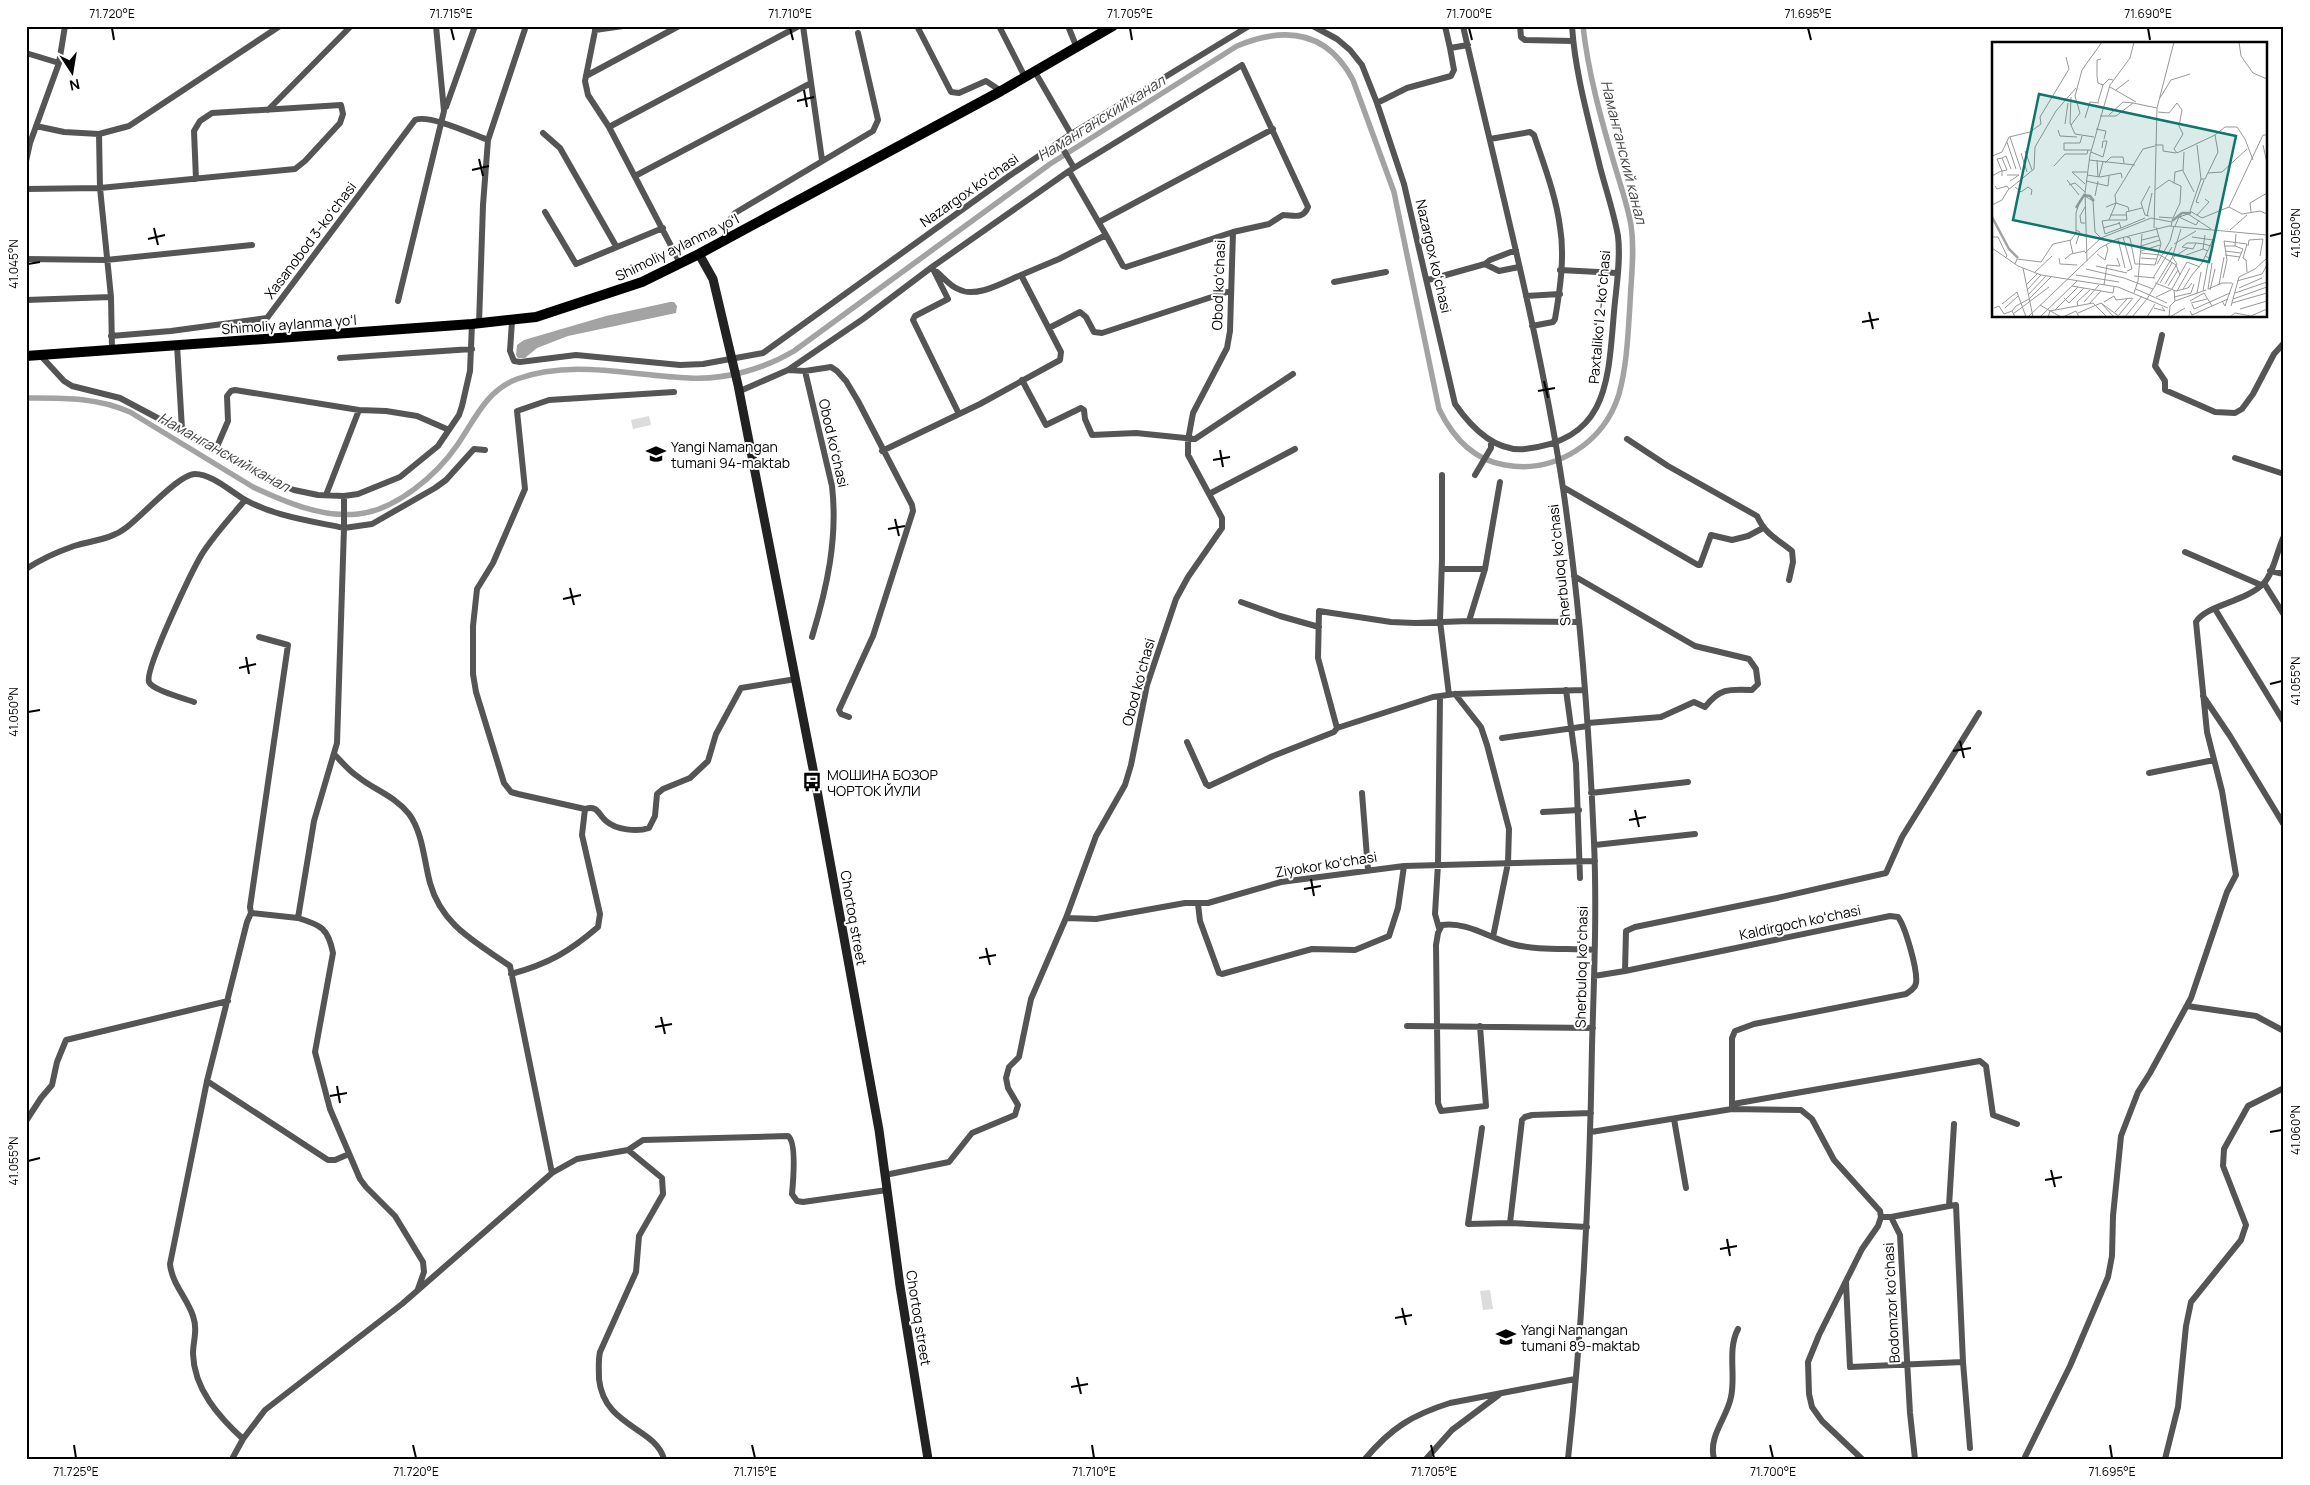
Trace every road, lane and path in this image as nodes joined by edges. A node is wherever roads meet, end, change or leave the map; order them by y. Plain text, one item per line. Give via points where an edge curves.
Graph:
1 (65, 26) edge
2 (280, 26) edge
3 (351, 26) edge
4 (436, 26) edge
5 (475, 26) edge
6 (526, 26) edge
7 (623, 26) edge
8 (679, 26) edge
9 (801, 26) edge
10 (917, 26) edge
11 (999, 26) edge
12 (1068, 26) edge
13 (1113, 26) edge
14 (1249, 26) edge
15 (1313, 26) edge
16 (1445, 26) edge
17 (1463, 26) edge
18 (1520, 26) edge
19 (1572, 26) edge
20 (596, 28) edge
21 (1240, 28) edge
22 (1322, 28) edge
23 (858, 33) dead end
24 (1573, 42) junction
25 (1468, 45) junction
26 (1078, 48) junction
27 (1450, 48) junction
28 (26, 53) edge
29 (59, 63) junction
30 (1036, 72) junction
31 (586, 76) junction
32 (1025, 77) junction
33 (811, 83) junction
34 (1001, 91) junction
35 (1377, 103) junction
36 (268, 110) junction
37 (444, 111) junction
38 (441, 123) junction
39 (36, 126) junction
40 (609, 127) junction
41 (1273, 129) junction
42 (543, 133) dead end
43 (98, 134) junction
44 (1071, 134) junction
45 (1490, 139) junction
46 (488, 140) junction
47 (1059, 142) junction
48 (822, 160) junction
49 (26, 161) edge
50 (1072, 170) junction
51 (635, 176) junction
52 (196, 179) junction
53 (100, 188) junction
54 (26, 189) edge
55 (545, 212) dead end
56 (1100, 222) junction
57 (663, 228) junction
58 (1233, 232) junction
59 (1106, 235) junction
60 (725, 240) junction
61 (252, 245) dead end
62 (616, 246) junction
63 (1516, 250) junction
64 (699, 254) junction
65 (26, 259) edge
66 (106, 260) junction
67 (680, 263) junction
68 (1485, 264) junction
69 (1519, 267) junction
70 (932, 268) junction
71 (1560, 270) junction
72 (1386, 272) dead end
73 (1617, 273) junction
74 (1021, 275) junction
75 (1428, 280) junction
76 (1334, 282) dead end
77 (1230, 291) junction
78 (1560, 294) junction
79 (1526, 296) junction
80 (111, 298) junction
81 (26, 300) edge
82 (398, 301) dead end
83 (512, 321) junction
84 (476, 324) junction
85 (1532, 326) junction
86 (1049, 328) junction
87 (2162, 335) dead end
88 (111, 336) junction
89 (2284, 343) edge
90 (177, 345) junction
91 (472, 349) junction
92 (112, 350) junction
93 (40, 355) junction
94 (26, 356) edge
95 (340, 358) dead end
96 (732, 358) junction
97 (788, 370) junction
98 (805, 371) junction
99 (1293, 374) dead end
100 (1022, 380) junction
101 (739, 388) junction
102 (674, 392) dead end
103 (359, 410) junction
104 (959, 414) junction
105 (182, 429) junction
106 (449, 430) junction
107 (1628, 439) dead end
108 (1188, 440) junction
109 (1554, 441) junction
110 (1491, 445) junction
111 (216, 449) junction
112 (1295, 449) dead end
113 (485, 450) dead end
114 (882, 451) junction
115 (2235, 458) dead end
116 (1476, 473) dead end
117 (2284, 474) edge
118 (1442, 475) dead end
119 (1500, 482) dead end
120 (1562, 487) junction
121 (1209, 494) junction
122 (326, 495) junction
123 (344, 498) junction
124 (245, 500) junction
125 (344, 525) junction
126 (1763, 528) junction
127 (2284, 536) edge
128 (2185, 552) dead end
129 (1442, 568) junction
130 (26, 569) edge
131 (1485, 569) junction
132 (2270, 572) junction
133 (2284, 574) edge
134 (1574, 576) junction
135 (1789, 580) dead end
136 (2263, 584) junction
137 (1241, 602) dead end
138 (2215, 609) junction
139 (2284, 615) edge
140 (1440, 621) junction
141 (1469, 621) junction
142 (1578, 622) junction
143 (1318, 627) junction
144 (259, 637) dead end
145 (812, 637) dead end
146 (796, 679) junction
147 (1566, 690) junction
148 (1584, 690) junction
149 (1452, 695) junction
150 (2203, 695) junction
151 (1440, 696) junction
152 (194, 702) dead end
153 (1979, 713) dead end
154 (849, 717) dead end
155 (2284, 722) edge
156 (1588, 725) junction
157 (1337, 728) junction
158 (1570, 729) junction
159 (1502, 738) dead end
160 (1187, 742) dead end
161 (335, 755) junction
162 (2214, 760) junction
163 (2149, 773) dead end
164 (1688, 782) dead end
165 (1362, 793) dead end
166 (1592, 793) junction
167 (585, 809) junction
168 (1579, 810) junction
169 (1543, 812) dead end
170 (2284, 825) edge
171 (1695, 834) dead end
172 (1595, 845) junction
173 (1579, 861) junction
174 (1595, 861) junction
175 (1508, 863) junction
176 (1438, 864) junction
177 (1404, 866) junction
178 (1368, 870) junction
179 (1580, 878) dead end
180 (1198, 904) junction
181 (251, 913) junction
182 (298, 918) junction
183 (1066, 918) junction
184 (1440, 928) junction
185 (1493, 937) junction
186 (1594, 950) junction
187 (1625, 971) junction
188 (511, 974) junction
189 (1594, 976) junction
190 (228, 1001) junction
191 (2187, 1006) junction
192 (1407, 1026) dead end
193 (1438, 1026) junction
194 (1480, 1026) junction
195 (1593, 1028) junction
196 (2284, 1031) edge
197 (207, 1080) junction
198 (2284, 1088) edge
199 (1732, 1107) junction
200 (1591, 1113) junction
201 (1674, 1119) junction
202 (26, 1121) edge
203 (1954, 1124) dead end
204 (2017, 1124) dead end
205 (1482, 1128) dead end
206 (1591, 1132) junction
207 (628, 1150) junction
208 (349, 1154) junction
209 (552, 1173) junction
210 (885, 1174) junction
211 (1686, 1188) dead end
212 (887, 1190) junction
213 (1949, 1206) junction
214 (1881, 1217) junction
215 (1891, 1217) junction
216 (1510, 1223) junction
217 (1587, 1227) junction
218 (1846, 1282) junction
219 (417, 1291) junction
220 (1738, 1328) dead end
221 (1963, 1362) junction
222 (1907, 1364) junction
223 (1575, 1379) junction
224 (1501, 1394) junction
225 (243, 1438) junction
226 (1970, 1448) dead end
227 (232, 1459) edge
228 (664, 1459) edge
229 (928, 1459) edge
230 (1366, 1459) edge
231 (1426, 1459) edge
232 (1568, 1459) edge
233 (1714, 1459) edge
234 (1862, 1459) edge
235 (1916, 1459) edge
236 (2024, 1459) edge
237 (2165, 1459) edge

1 - 29 street
2 - 43 street via 129,126
3 - 36 street
4 - 37 street
5 - 37 street
6 - 46 street
7 - 20 street
8 - 31 street
9 - 33 street
9 - 40 street
10 - 34 street via 951,92 959,93 986,81
11 - 32 street
12 - 26 street
13 - 26 main road, Shimoliy aylanma yoʻl
14 - 21 street, Nazargox koʻchasi
15 - 22 street, Nazargox koʻchasi
16 - 27 street
17 - 25 street, Sherbuloq koʻchasi
18 - 24 street via 1521,37 1525,40
19 - 24 street, Paxtalikoʻl 2-koʻchasi
20 - 31 street
21 - 44 street, Nazargox koʻchasi
22 - 35 street, Nazargox koʻchasi via 1350,50 1362,66
23 - 48 street via 877,126
24 - 73 street, Paxtalikoʻl 2-koʻchasi via 1586,110 1618,238
25 - 27 street
25 - 45 street, Sherbuloq koʻchasi
26 - 30 main road, Shimoliy aylanma yoʻl
27 - 35 street via 1454,70 1451,76 1407,88
28 - 29 street
29 - 39 street
30 - 32 main road, Shimoliy aylanma yoʻl
30 - 44 street
31 - 40 street via 585,89
32 - 34 main road, Shimoliy aylanma yoʻl
33 - 48 street
33 - 51 street
34 - 60 main road, Shimoliy aylanma yoʻl
35 - 75 street, Nazargox koʻchasi via 1404,184
36 - 52 street via 212,113 200,121 194,131
36 - 52 street via 339,104 343,114 340,123 295,169
37 - 38 street
38 - 46 street
38 - 82 street
38 - 88 street, Xasanobod 3-koʻchasi via 421,118 415,120 267,318
39 - 43 street
39 - 49 street
40 - 51 street
41 - 50 street via 1244,66 1240,65
41 - 56 street
41 - 58 street via 1307,201 1307,211 1297,217 1283,215 1269,224
42 - 62 street via 560,148
43 - 53 street
44 - 47 street, Nazargox koʻchasi
45 - 63 street, Sherbuloq koʻchasi
45 - 71 street via 1530,132 1534,135 1561,229
46 - 84 street
47 - 50 street
47 - 96 street, Nazargox koʻchasi via 773,347 752,356
48 - 60 street via 735,213 725,226
50 - 56 street
50 - 70 street
51 - 57 street
52 - 53 street
53 - 54 street
53 - 66 street
55 - 62 street via 576,264
56 - 59 street
57 - 62 street
57 - 67 street
58 - 59 street, Obod koʻchasi via 1126,267
58 - 77 street, Obod koʻchasi
59 - 74 street
60 - 64 main road, Shimoliy aylanma yoʻl
61 - 66 street
63 - 68 street
63 - 69 street, Sherbuloq koʻchasi
64 - 67 main road, Shimoliy aylanma yoʻl
64 - 96 main road, Chortoq street via 713,279
65 - 66 street
66 - 80 street
67 - 83 main road, Shimoliy aylanma yoʻl via 602,297
68 - 69 street via 1499,272
68 - 75 street
69 - 79 street, Sherbuloq koʻchasi
70 - 74 street via 953,286 965,291 980,290
70 - 97 street
70 - 104 street via 948,299 915,316 913,323
71 - 73 street
71 - 78 street
72 - 76 street
73 - 109 street, Paxtalikoʻl 2-koʻchasi via 1604,393 1594,413 1576,433
74 - 86 street
75 - 110 street, Nazargox koʻchasi via 1455,404
77 - 86 street via 1102,333 1094,332 1086,316 1080,312
77 - 108 street, Obod koʻchasi via 1227,348 1193,413
78 - 79 street
78 - 85 street via 1553,322
79 - 85 street, Sherbuloq koʻchasi
80 - 81 street
80 - 88 street
83 - 84 main road, Shimoliy aylanma yoʻl
83 - 96 street, Nazargox koʻchasi via 510,351 514,361 576,354 680,365
84 - 90 main road, Shimoliy aylanma yoʻl
84 - 91 street
85 - 109 street, Sherbuloq koʻchasi
86 - 100 street via 1061,352 1060,360
87 - 89 street via 2155,366 2166,381 2165,390 2215,412 2235,413 2242,409 2274,354
88 - 92 street
90 - 92 main road, Shimoliy aylanma yoʻl
90 - 105 street
91 - 95 street
91 - 106 street via 462,406
92 - 93 main road, Shimoliy aylanma yoʻl
93 - 94 main road, Shimoliy aylanma yoʻl
93 - 105 street via 64,382 120,398
96 - 101 main road, Chortoq street
97 - 98 street, Obod koʻchasi
97 - 101 street
98 - 114 street, Obod koʻchasi via 831,367 837,370 858,401
98 - 145 street, Obod koʻchasi via 834,505 831,559
99 - 108 street via 1205,434
100 - 104 street
100 - 108 street via 1046,425 1081,408 1092,435 1136,433
101 - 146 main road, Chortoq street
102 - 167 street via 549,400 517,411 525,489 493,563 475,595 473,674 504,783 511,792
103 - 106 street via 417,416
103 - 111 street via 231,391 227,396 228,421
103 - 122 street
104 - 114 street
105 - 111 street
106 - 123 street via 433,450 400,477
107 - 126 street via 1668,466 1757,516
108 - 121 street, Obod koʻchasi via 1188,455
109 - 110 street, Nazargox koʻchasi via 1520,449
109 - 120 street, Sherbuloq koʻchasi
110 - 116 street
111 - 122 street via 270,480 294,490
112 - 121 street
113 - 125 street via 474,449 446,480 384,518 372,524
114 - 154 street, Obod koʻchasi via 912,502 913,511 871,641 838,710
115 - 117 street
118 - 129 street
119 - 131 street
120 - 126 street via 1698,565 1711,535 1732,540
120 - 134 street, Sherbuloq koʻchasi
121 - 183 street, Obod koʻchasi via 1222,518 1222,528 1176,599 1147,685 1131,765 1096,836
122 - 123 street
123 - 125 street
124 - 125 street via 303,520
124 - 130 street via 203,475 187,476 127,528 99,542 76,546 40,560
124 - 152 street via 203,554 157,649 149,678 151,685 160,690
125 - 161 street via 341,678
126 - 135 street via 1792,551
127 - 132 street
128 - 136 street
129 - 131 street
129 - 140 street
131 - 141 street
132 - 133 street
132 - 136 street
134 - 142 street, Sherbuloq koʻchasi
134 - 156 street via 1695,646 1749,660 1756,669 1758,684 1752,690 1733,688 1722,692 1705,707 1694,702 1661,717
136 - 138 street via 2241,599
136 - 139 street
137 - 143 street
138 - 150 street via 2200,616 2196,626
138 - 155 street
140 - 141 street
140 - 143 street via 1391,622 1320,611
140 - 149 street
141 - 142 street
142 - 148 street, Sherbuloq koʻchasi
143 - 157 street via 1318,663
144 - 181 street via 288,645
146 - 167 street via 742,688 716,734 708,761 690,778 657,794 656,816 649,828 621,828 606,821 598,809
146 - 210 main road, Chortoq street
147 - 148 street
147 - 149 street
147 - 158 street
148 - 156 street, Sherbuloq koʻchasi
149 - 151 street
149 - 175 street via 1481,727 1508,829
150 - 162 street
150 - 170 street
151 - 157 street
151 - 176 street
153 - 187 street, Kaldirgoch koʻchasi via 1902,837 1886,874 1635,926 1626,930
156 - 158 street
156 - 166 street, Sherbuloq koʻchasi
157 - 160 street via 1210,786 1206,784
158 - 159 street
158 - 168 street
161 - 182 street via 314,820
161 - 188 street via 356,776 395,800 410,815 418,832 436,901 443,913 452,924 510,966
162 - 163 street
162 - 191 street via 2236,875
164 - 166 street
165 - 178 street
166 - 172 street, Sherbuloq koʻchasi
167 - 188 street via 582,835 600,914 598,927 551,961
168 - 169 street
168 - 173 street
171 - 172 street
172 - 174 street, Sherbuloq koʻchasi
173 - 174 street, Ziyokor koʻchasi
173 - 175 street, Ziyokor koʻchasi
173 - 179 street
174 - 186 street, Sherbuloq koʻchasi
175 - 176 street, Ziyokor koʻchasi
175 - 185 street
176 - 177 street, Ziyokor koʻchasi
176 - 184 street via 1435,914
177 - 178 street, Ziyokor koʻchasi
177 - 180 street via 1398,908 1389,936 1355,950 1312,949 1222,974 1200,921
178 - 180 street, Ziyokor koʻchasi via 1281,882 1232,898
180 - 183 street, Ziyokor koʻchasi via 1185,903 1096,919
181 - 182 street
181 - 190 street via 246,922
182 - 208 street via 316,924 330,937 333,953 315,1052 330,1108
183 - 210 street via 1031,999 1018,1057 1007,1072 1006,1083 1018,1105 1015,1115 972,1133 950,1162
184 - 185 street via 1450,924
184 - 193 street via 1436,945
185 - 186 street via 1522,946
186 - 189 street, Sherbuloq koʻchasi
187 - 189 street, Kaldirgoch koʻchasi
187 - 199 street, Kaldirgoch koʻchasi via 1894,916 1900,920 1915,969 1914,989 1906,994 1735,1030 1732,1038
188 - 209 street
189 - 195 street, Sherbuloq koʻchasi
190 - 197 street
190 - 202 street via 66,1040 52,1085
191 - 196 street via 2256,1016
191 - 236 street via 2138,1092 2121,1136 2108,1277 2074,1358
192 - 193 street
193 - 194 street
193 - 194 street via 1438,1103 1441,1111 1486,1106
194 - 195 street
195 - 200 street, Sherbuloq koʻchasi
197 - 208 street via 328,1160
197 - 225 street via 170,1264 171,1273 193,1315 196,1328 193,1354 200,1386 222,1420
198 - 237 street via 2248,1106 2224,1149 2223,1166 2246,1224 2241,1240 2191,1302 2178,1407
199 - 201 street
199 - 204 street via 1980,1060 1986,1066 1993,1115
199 - 214 street via 1806,1112 1834,1160
200 - 206 street, Sherbuloq koʻchasi
200 - 216 street via 1532,1115 1522,1120
201 - 206 street
201 - 211 street
203 - 213 street
205 - 216 street via 1468,1224
206 - 217 street, Sherbuloq koʻchasi
207 - 209 street via 577,1159
207 - 212 street via 643,1140 788,1136 792,1140 792,1194 797,1201
207 - 228 street via 662,1178 663,1194 639,1236 636,1272 600,1352 600,1384 607,1404 661,1450
208 - 219 street via 366,1187 395,1216 423,1262 424,1272
209 - 219 street
210 - 212 main road, Chortoq street
212 - 229 main road, Chortoq street
213 - 215 street
213 - 221 street via 1956,1205
214 - 215 street
214 - 218 street
215 - 222 street, Bodomzor koʻchasi via 1901,1240
216 - 217 street
217 - 223 street, Sherbuloq koʻchasi
218 - 222 street via 1850,1366
218 - 234 street via 1810,1357 1810,1400 1822,1421
219 - 225 street via 280,1397
220 - 233 street via 1731,1365 1732,1395 1714,1438
221 - 222 street
221 - 226 street
222 - 235 street, Bodomzor koʻchasi
223 - 224 street
223 - 232 street, Sherbuloq koʻchasi
224 - 230 street via 1450,1403 1415,1416 1393,1429
224 - 231 street via 1452,1430
225 - 227 street

